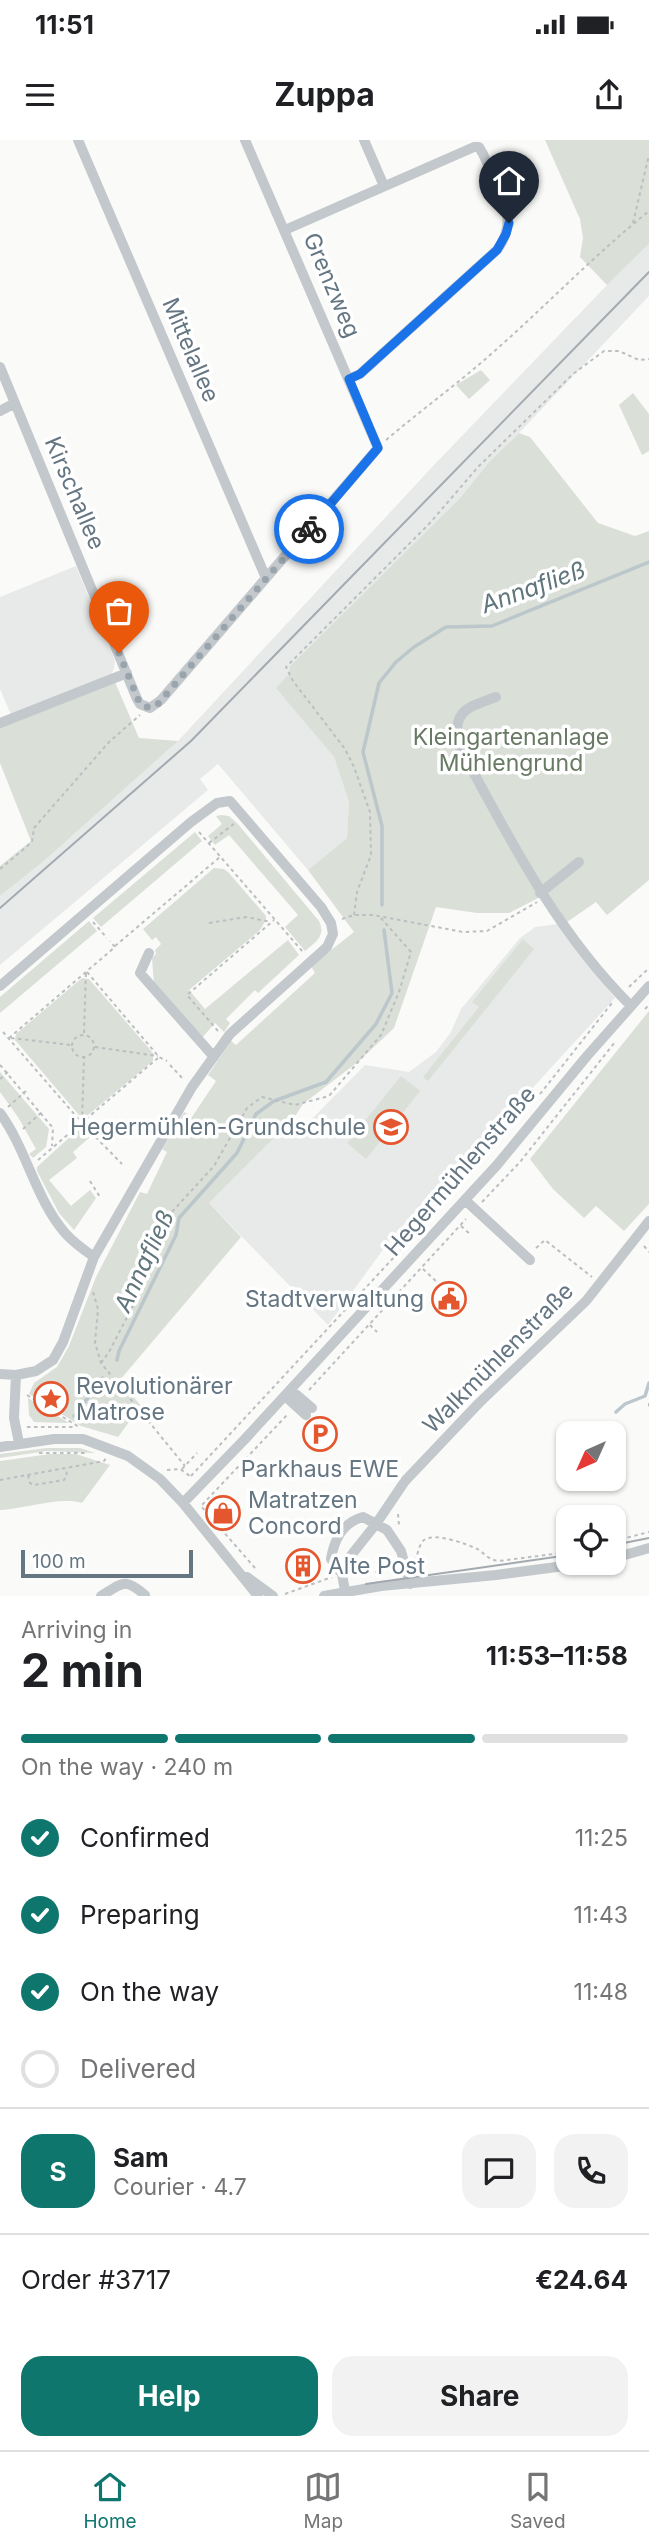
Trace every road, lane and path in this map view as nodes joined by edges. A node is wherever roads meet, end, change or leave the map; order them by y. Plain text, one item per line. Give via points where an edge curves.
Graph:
1 (78, 140) edge
2 (245, 140) edge
3 (364, 140) edge
4 (480, 144) edge
5 (649, 155) edge
6 (384, 186) junction
7 (649, 211) edge
8 (632, 224) junction
9 (285, 230) junction
10 (649, 359) edge
11 (0, 367) edge
12 (349, 379) junction
13 (15, 402) junction
14 (0, 411) edge
15 (378, 448) junction
16 (265, 578) junction
17 (127, 673) junction
18 (496, 697) dead end
19 (150, 708) junction
20 (0, 723) edge
21 (244, 817) junction
22 (191, 822) junction
23 (209, 843) junction
24 (223, 858) junction
25 (579, 862) dead end
26 (201, 865) dead end
27 (0, 869) edge
28 (205, 870) junction
29 (181, 882) dead end
30 (185, 887) junction
31 (542, 896) junction
32 (161, 899) dead end
33 (165, 904) junction
34 (85, 913) junction
35 (354, 915) junction
36 (141, 916) dead end
37 (380, 917) junction
38 (274, 919) junction
39 (145, 921) junction
40 (209, 923) dead end
41 (331, 923) junction
42 (261, 931) junction
43 (122, 932) dead end
44 (265, 936) dead end
45 (126, 937) junction
46 (107, 938) dead end
47 (110, 942) dead end
48 (115, 947) junction
49 (241, 949) junction
50 (149, 953) dead end
51 (245, 953) dead end
52 (96, 954) dead end
53 (101, 959) junction
54 (310, 961) junction
55 (220, 966) junction
56 (649, 968) edge
57 (76, 971) dead end
58 (86, 971) junction
59 (224, 971) dead end
60 (80, 976) junction
61 (203, 981) junction
62 (0, 986) edge
63 (207, 986) dead end
64 (649, 986) edge
65 (56, 988) dead end
66 (113, 992) dead end
67 (60, 994) junction
68 (620, 995) junction
69 (108, 996) junction
70 (630, 1005) junction
71 (35, 1006) dead end
72 (40, 1011) junction
73 (129, 1011) dead end
74 (124, 1015) junction
75 (17, 1021) dead end
76 (22, 1027) junction
77 (146, 1031) dead end
78 (3, 1032) dead end
79 (84, 1035) junction
80 (141, 1035) junction
81 (8, 1038) junction
82 (226, 1040) junction
83 (615, 1042) dead end
84 (72, 1045) junction
85 (94, 1047) junction
86 (161, 1049) dead end
87 (156, 1053) junction
88 (84, 1056) junction
89 (159, 1056) junction
90 (214, 1057) junction
91 (167, 1061) dead end
92 (0, 1065) edge
93 (170, 1065) dead end
94 (149, 1066) junction
95 (8, 1072) junction
96 (153, 1072) dead end
97 (0, 1079) edge
98 (130, 1082) junction
99 (192, 1087) junction
100 (135, 1088) dead end
101 (25, 1092) junction
102 (109, 1100) junction
103 (534, 1102) dead end
104 (114, 1105) dead end
105 (42, 1112) junction
106 (0, 1113) edge
107 (82, 1123) junction
108 (511, 1129) dead end
109 (14, 1136) junction
110 (52, 1149) junction
111 (122, 1164) dead end
112 (30, 1167) junction
113 (90, 1181) dead end
114 (100, 1196) dead end
115 (465, 1200) junction
116 (475, 1210) junction
117 (649, 1221) edge
118 (460, 1225) junction
119 (471, 1234) dead end
120 (520, 1251) junction
121 (94, 1257) junction
122 (530, 1260) dead end
123 (422, 1267) junction
124 (88, 1270) junction
125 (438, 1282) dead end
126 (601, 1284) junction
127 (369, 1325) junction
128 (377, 1332) dead end
129 (101, 1363) junction
130 (0, 1374) edge
131 (16, 1375) junction
132 (15, 1393) junction
133 (288, 1393) junction
134 (298, 1402) junction
135 (649, 1403) edge
136 (649, 1408) edge
137 (309, 1411) dead end
138 (80, 1428) dead end
139 (19, 1443) junction
140 (0, 1447) edge
141 (40, 1453) dead end
142 (197, 1453) dead end
143 (93, 1454) dead end
144 (107, 1457) dead end
145 (185, 1466) junction
146 (66, 1467) junction
147 (181, 1470) dead end
148 (27, 1475) junction
149 (191, 1476) dead end
150 (0, 1480) edge
151 (183, 1503) junction
152 (395, 1510) dead end
153 (376, 1524) junction
154 (399, 1527) dead end
155 (649, 1532) edge
156 (626, 1538) edge
157 (649, 1548) edge
158 (410, 1552) dead end
159 (556, 1554) edge
160 (626, 1555) edge
161 (495, 1561) junction
162 (556, 1567) edge
163 (242, 1573) junction
164 (342, 1574) junction
165 (501, 1574) junction
166 (261, 1575) dead end
167 (410, 1584) junction
168 (334, 1594) edge
169 (145, 1595) edge
170 (101, 1596) edge
171 (258, 1596) edge
172 (273, 1596) edge

1 - 16 street, Mittelallee
2 - 9 street, Grenzweg
3 - 6 street
4 - 6 street
4 - 12 street via 509,214 503,242 360,374
5 - 8 path
6 - 9 street
7 - 8 path
8 - 15 path via 489,356
9 - 12 street, Grenzweg
10 - 35 path via 604,351 573,374 286,667 355,767 370,812 371,855
11 - 13 street, Kirschallee
12 - 15 street, Grenzweg
13 - 14 street
13 - 17 street, Kirschallee
15 - 16 street
16 - 19 street via 162,700
17 - 19 street, Kirschallee via 140,704
17 - 20 street
18 - 31 street via 470,706 460,716 458,744
19 - 27 path via 109,742 34,828 32,842
21 - 22 street via 227,800
21 - 23 path
21 - 41 street
22 - 23 path
22 - 34 street
23 - 24 path
24 - 28 path
24 - 38 path
25 - 31 street
26 - 28 path
28 - 30 path
29 - 30 path
30 - 33 path
31 - 37 path via 487,931 463,932
31 - 68 street
32 - 33 path
33 - 39 path
34 - 46 path
34 - 62 street
35 - 37 path
35 - 41 path
36 - 39 path
37 - 129 path via 411,952 382,1035 329,1096 295,1105 262,1097 247,1108 214,1166 171,1213 136,1300
38 - 40 path via 246,917
38 - 42 path
38 - 54 path
39 - 45 path
41 - 54 street via 334,934 327,947
42 - 44 path
42 - 49 path
43 - 45 path
45 - 48 path
47 - 48 path
48 - 53 path
49 - 51 path
49 - 55 path
50 - 90 street via 141,973
52 - 53 path
53 - 58 path
54 - 82 street
55 - 59 path
55 - 61 path
56 - 68 path
57 - 60 path
58 - 60 path
58 - 69 path
58 - 79 path
60 - 67 path
61 - 63 path
61 - 82 path via 187,995
64 - 70 street, Hegermühlenstraße
65 - 67 path
66 - 69 path
67 - 72 path
68 - 70 street
68 - 103 path
69 - 74 path
70 - 115 street, Hegermühlenstraße
71 - 72 path
72 - 76 path
73 - 74 path
74 - 80 path
75 - 76 path
76 - 81 path
77 - 80 path
78 - 81 path
79 - 84 path
79 - 85 path
80 - 87 path
81 - 84 path
81 - 107 path
82 - 90 street
83 - 116 path via 520,1162
84 - 88 path via 74,1053
85 - 88 path
85 - 89 path
86 - 87 path
87 - 89 path
88 - 107 path
89 - 91 path
89 - 94 path
90 - 99 street
92 - 95 path
93 - 99 path
94 - 96 path
94 - 98 path
95 - 97 path
95 - 101 path
98 - 100 path
98 - 102 path
99 - 121 street
101 - 105 path
101 - 106 path
102 - 104 path
102 - 107 path
105 - 109 path
105 - 110 path via 53,1128
106 - 109 street
107 - 110 path
107 - 111 path
108 - 149 path via 486,1140 431,1199 435,1213
109 - 112 street
110 - 112 path
112 - 121 street via 47,1208 64,1232
113 - 114 path
115 - 116 street
115 - 133 street, Hegermühlenstraße
116 - 118 path
116 - 120 street
117 - 126 street, Walkmühlenstraße
118 - 119 path
118 - 123 path
120 - 122 street
120 - 126 path via 545,1240
121 - 124 street
123 - 125 path
123 - 127 path
124 - 129 path via 98,1309 95,1343
124 - 131 street via 63,1342 52,1360 36,1371
126 - 153 street, Walkmühlenstraße via 416,1468
127 - 128 path
127 - 134 path
129 - 145 path
130 - 131 street
131 - 132 street
132 - 138 path via 27,1395
132 - 139 street
133 - 134 street
133 - 151 street, Hegermühlenstraße
134 - 137 street
134 - 166 path via 201,1506
135 - 136 path
139 - 140 street
139 - 151 street via 83,1439 128,1456
141 - 143 path
142 - 145 path
144 - 146 path
145 - 147 path
146 - 148 path
146 - 148 path via 64,1480 34,1485
148 - 150 path
151 - 163 street
152 - 154 path
153 - 164 street, Walkmühlenstraße via 348,1556
153 - 164 street via 363,1517 354,1519 340,1532 331,1559
153 - 167 street via 387,1530 401,1551
155 - 156 path
157 - 160 street
158 - 161 path via 414,1562 421,1543 428,1538 447,1539
159 - 161 path
161 - 165 street
162 - 165 street
163 - 171 street
163 - 172 street
164 - 168 street
165 - 167 street
167 - 168 street
169 - 170 street via 125,1582

